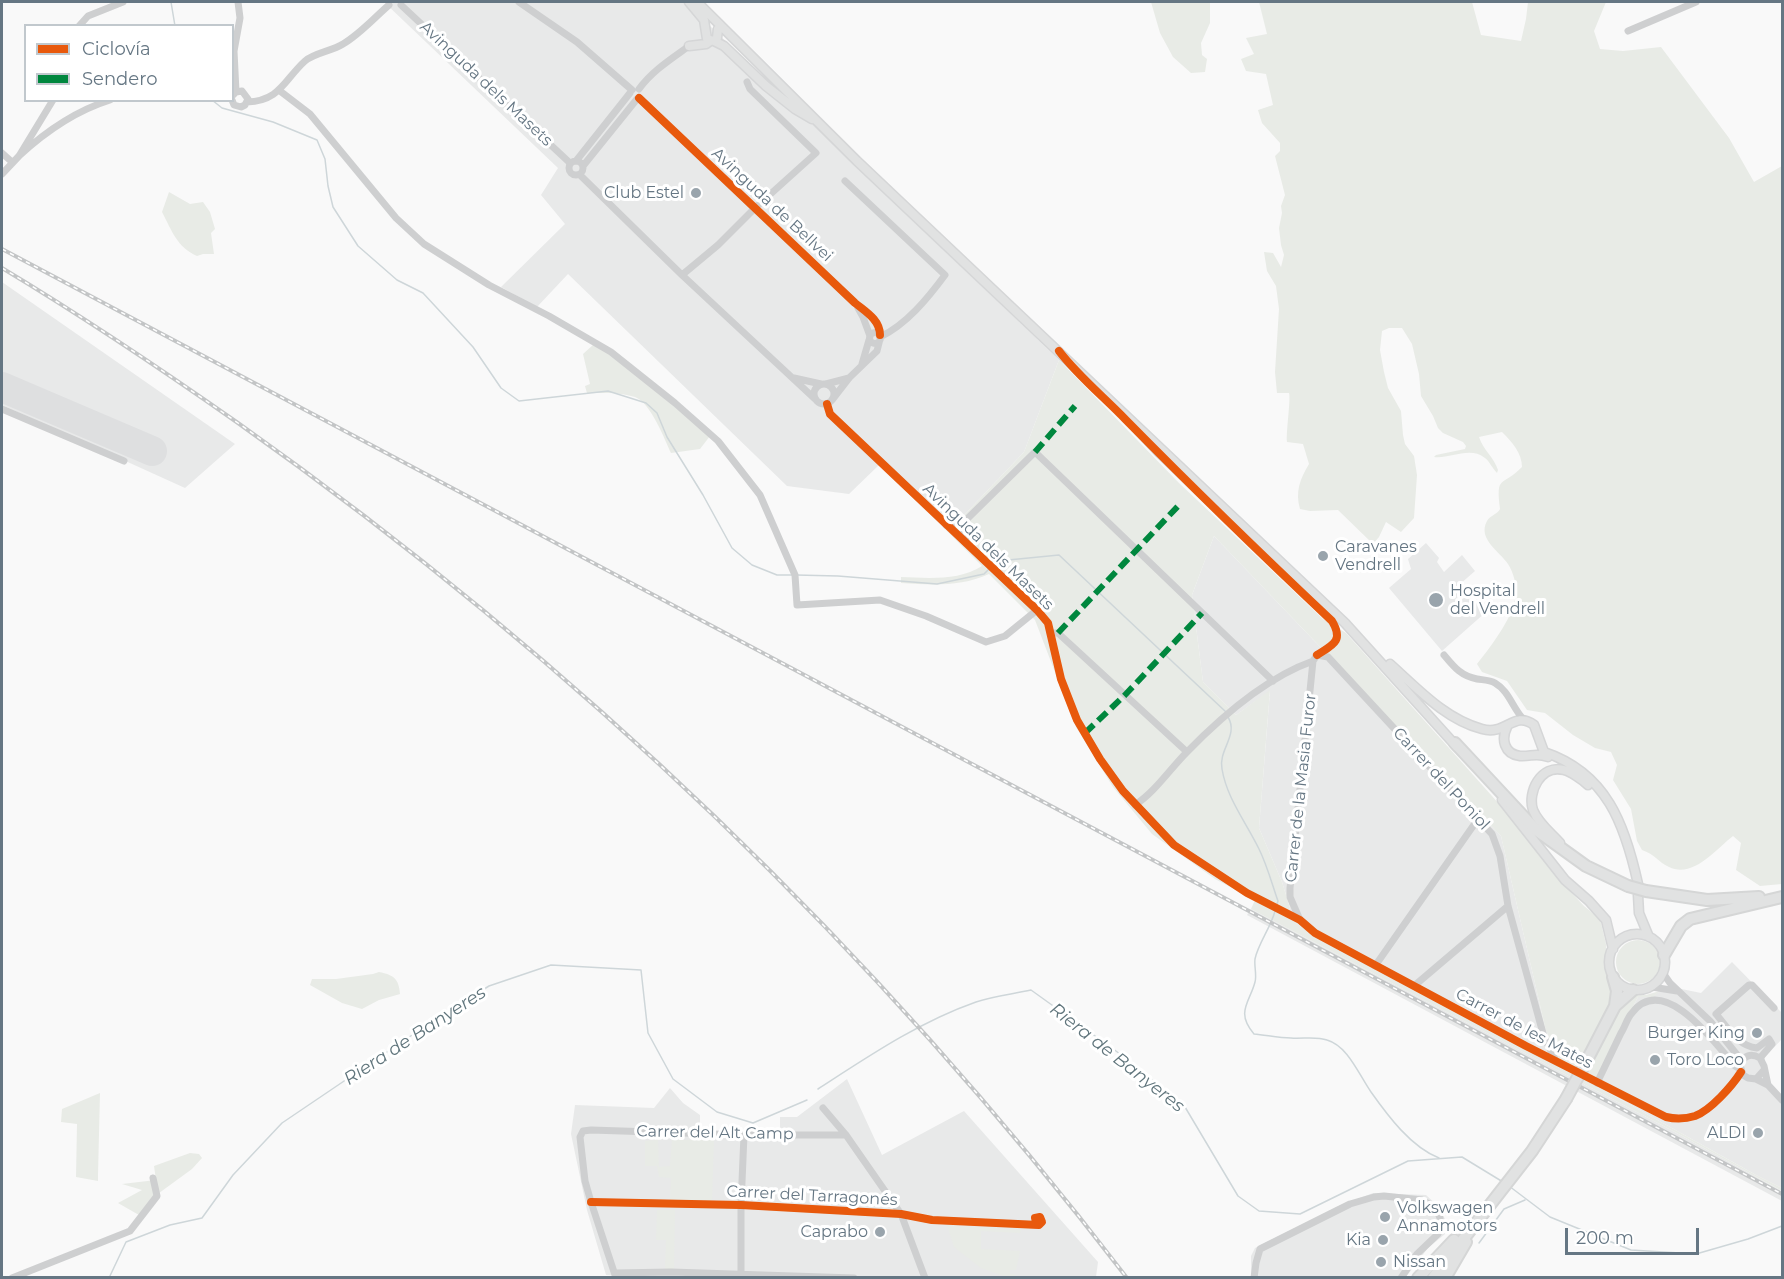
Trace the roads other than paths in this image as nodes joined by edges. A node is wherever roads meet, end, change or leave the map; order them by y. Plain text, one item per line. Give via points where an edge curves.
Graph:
1 (123, 2) edge
2 (238, 2) edge
3 (519, 2) edge
4 (692, 2) edge
5 (1676, 2) edge
6 (1696, 2) edge
7 (388, 3) edge
8 (402, 3) edge
9 (1679, 10) junction
10 (81, 24) edge
11 (718, 29) junction
12 (1628, 31) dead end
13 (709, 37) junction
14 (689, 46) joint
15 (234, 51) edge
16 (761, 63) junction
17 (747, 82) dead end
18 (280, 91) junction
19 (634, 91) junction
20 (234, 98) edge
21 (638, 99) junction
22 (234, 100) edge
23 (52, 102) edge
24 (105, 102) edge
25 (247, 102) junction
26 (812, 120) junction
27 (824, 129) junction
28 (2, 153) edge
29 (19, 156) junction
30 (12, 162) junction
31 (573, 162) junction
32 (583, 166) junction
33 (2, 174) edge
34 (580, 175) junction
35 (845, 181) dead end
36 (755, 208) junction
37 (682, 275) junction
38 (855, 303) junction
39 (880, 337) junction
40 (869, 338) junction
41 (1059, 351) junction
42 (861, 367) junction
43 (794, 378) junction
44 (849, 378) junction
45 (823, 384) junction
46 (815, 399) junction
47 (830, 402) junction
48 (2, 409) edge
49 (124, 461) dead end
50 (965, 521) junction
51 (955, 523) junction
52 (946, 525) junction
53 (964, 532) junction
54 (955, 533) junction
55 (966, 544) junction
56 (1037, 610) junction
57 (1051, 633) junction
58 (1370, 650) junction
59 (1444, 655) dead end
60 (1315, 658) junction
61 (1273, 681) junction
62 (1514, 708) junction
63 (1524, 720) junction
64 (1510, 724) junction
65 (1539, 742) junction
66 (1455, 743) junction
67 (1186, 752) junction
68 (1530, 754) junction
69 (1135, 805) junction
70 (1616, 818) junction
71 (1478, 819) junction
72 (1623, 828) junction
73 (1574, 858) junction
74 (1638, 889) junction
75 (1782, 895) edge
76 (1508, 906) junction
77 (1640, 913) junction
78 (1300, 920) junction
79 (1627, 936) junction
80 (1649, 937) junction
81 (1613, 949) junction
82 (1664, 955) junction
83 (1375, 966) junction
84 (1663, 973) junction
85 (1613, 977) junction
86 (1414, 986) junction
87 (1652, 987) junction
88 (1633, 990) junction
89 (1680, 992) junction
90 (1615, 1006) junction
91 (1774, 1008) dead end
92 (1716, 1014) junction
93 (1710, 1021) junction
94 (1544, 1037) junction
95 (1526, 1046) junction
96 (1542, 1054) junction
97 (1744, 1058) junction
98 (1760, 1058) junction
99 (1556, 1061) junction
100 (1764, 1070) junction
101 (1742, 1073) junction
102 (1756, 1079) junction
103 (1597, 1083) junction
104 (1768, 1085) junction
105 (1782, 1100) edge
106 (823, 1108) dead end
107 (744, 1135) junction
108 (846, 1135) junction
109 (153, 1178) dead end
110 (591, 1202) junction
111 (741, 1205) junction
112 (1488, 1206) junction
113 (901, 1214) junction
114 (1033, 1224) dead end
115 (615, 1275) edge
116 (741, 1276) junction
117 (12, 1278) edge
118 (854, 1278) edge
119 (926, 1278) edge
120 (1254, 1278) edge
121 (1401, 1278) edge
122 (1418, 1278) edge
123 (1432, 1278) edge
124 (1445, 1278) edge

1 - 10 street via 88,16
2 - 15 street via 240,18
3 - 19 street via 577,42
4 - 11 main road
4 - 13 main road
4 - 16 main road
5 - 9 street
6 - 9 street
7 - 8 street via 394,8
7 - 18 street via 345,43 307,60
8 - 31 street, Avinguda dels Masets
9 - 12 street
11 - 13 main road via 717,38
11 - 16 main road
11 - 26 main road
13 - 14 main road
13 - 26 main road via 724,46 766,87
14 - 19 street
16 - 27 main road
17 - 36 street via 816,153
18 - 25 street via 270,98
18 - 56 street via 310,114 396,218 424,244 611,352 718,441 760,495 795,575 797,605 880,600 986,642 1005,636
19 - 21 street, Avinguda de Bellvei via 633,98
19 - 31 street
20 - 25 street via 245,93
21 - 32 street
21 - 36 street, Avinguda de Bellvei
22 - 25 street via 237,107
23 - 29 street
24 - 29 street via 38,137
26 - 27 main road
27 - 41 main road
28 - 30 street
29 - 30 street
30 - 33 street
31 - 32 street
31 - 34 street via 570,173
32 - 34 street
34 - 37 street
35 - 39 street via 945,275 892,332
36 - 37 street
36 - 38 street, Avinguda de Bellvei
37 - 43 street
38 - 39 street, Avinguda de Bellvei via 875,321
38 - 40 street, Avinguda de Bellvei
39 - 40 street via 874,344
39 - 42 street via 878,351
40 - 42 street
41 - 58 main road
41 - 60 street via 1158,454 1332,621 1337,640
42 - 44 street
43 - 45 street
43 - 46 street
44 - 45 street
44 - 47 street
45 - 46 street via 814,390
45 - 47 street via 834,390
46 - 47 street via 820,404
47 - 52 street, Avinguda dels Masets via 830,414
48 - 49 street
50 - 51 street
50 - 53 street
50 - 61 street via 1035,452
51 - 52 street
51 - 54 street
52 - 54 street, Avinguda dels Masets
53 - 54 street
53 - 55 street
54 - 55 street, Avinguda dels Masets
55 - 56 street, Avinguda dels Masets
56 - 57 street, Avinguda dels Masets
57 - 67 street via 1058,633
57 - 69 street, Avinguda dels Masets via 1061,679 1077,720
58 - 64 main road via 1455,718 1483,730 1499,730
58 - 66 main road
59 - 62 street via 1465,677 1494,682 1508,695
60 - 61 street
60 - 71 street, Carrer del Poniol via 1328,657
60 - 78 street, Carrer de la Masia Furor via 1290,888
61 - 67 street via 1226,715
62 - 63 street
62 - 64 street
63 - 64 main road
63 - 65 main road via 1538,730
64 - 68 main road via 1503,738 1508,750 1518,756
65 - 68 main road
65 - 72 main road via 1544,752 1573,766 1592,781 1616,811
66 - 73 highway via 1536,830
66 - 81 main road via 1565,880 1606,920
67 - 69 street
68 - 70 main road via 1543,754 1572,769 1601,795
69 - 78 street, Avinguda dels Masets via 1174,845 1203,866
70 - 72 main road
70 - 73 main road via 1584,781 1563,770 1549,771 1538,779 1531,794 1533,811
71 - 76 street, Carrer del Poniol via 1492,834 1500,856
71 - 83 street
72 - 74 main road
73 - 74 highway
74 - 75 highway via 1707,900
74 - 77 main road
75 - 82 highway via 1686,923
76 - 86 street
76 - 94 street, Carrer del Poniol
77 - 79 main road
77 - 80 main road
78 - 83 street, Carrer de les Mates via 1315,933
79 - 80 main road
79 - 81 main road
80 - 82 main road
81 - 85 main road
82 - 84 main road
83 - 86 street, Carrer de les Mates
84 - 87 main road
84 - 89 street
85 - 88 main road
85 - 90 highway via 1617,991
86 - 95 street, Carrer de les Mates
87 - 88 main road
87 - 89 street
88 - 90 highway
89 - 93 street
90 - 112 highway, bridge via 1566,1099 1532,1151
91 - 92 street via 1749,985
92 - 93 street
92 - 98 street via 1749,1047 1757,1048 1768,1039 1772,1044
93 - 97 street
94 - 95 street via 1537,1047
94 - 96 street, Carrer del Poniol
94 - 99 street, Carrer del Poniol
95 - 96 street, Carrer de les Mates
96 - 99 street, Carrer de les Mates
97 - 98 street
97 - 101 street
98 - 100 street
99 - 103 street, Carrer de les Mates
100 - 102 street
100 - 104 street
101 - 102 street
101 - 103 street, Carrer de les Mates via 1715,1102 1696,1115 1678,1119 1666,1117
101 - 103 street via 1697,1022 1673,1004 1656,1000 1632,1012
102 - 104 street
104 - 105 street
106 - 108 street
107 - 108 street, Carrer del Alt Camp
107 - 110 street, Carrer del Alt Camp via 583,1131 580,1137
107 - 111 street
108 - 113 street
109 - 117 street via 157,1196 130,1231
110 - 111 street, Carrer del Tarragonés
110 - 115 street
111 - 113 street, Carrer del Tarragonés
111 - 116 street
112 - 122 highway
112 - 123 highway
112 - 124 highway
113 - 114 street, Carrer del Tarragonés via 932,1220
113 - 119 street
115 - 116 street via 670,1272
116 - 118 street
120 - 121 street via 1260,1249 1350,1204 1384,1196 1429,1203 1440,1218 1438,1234 1417,1254

